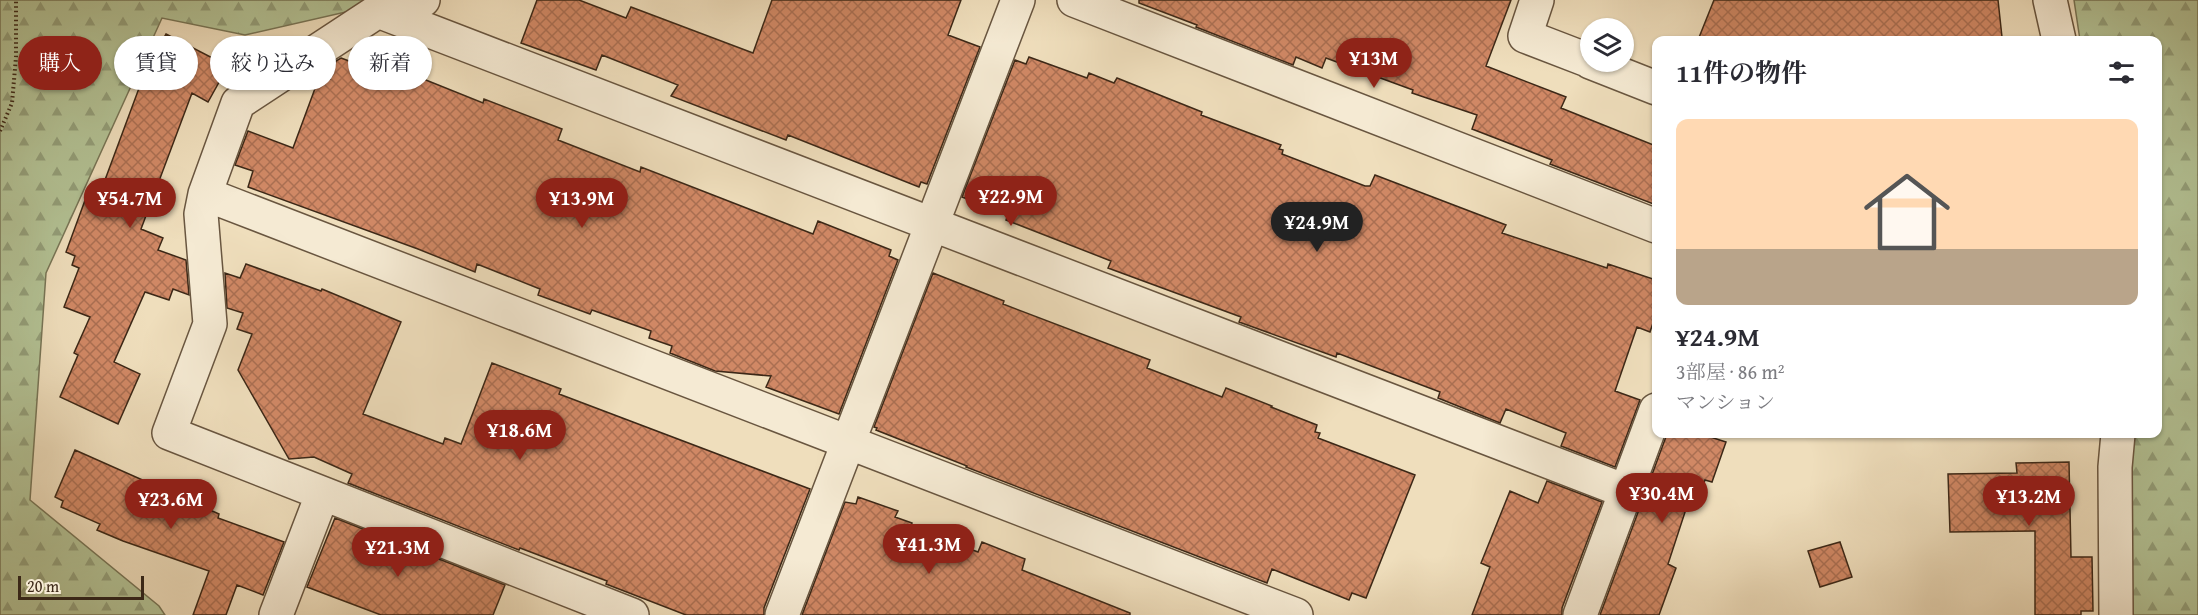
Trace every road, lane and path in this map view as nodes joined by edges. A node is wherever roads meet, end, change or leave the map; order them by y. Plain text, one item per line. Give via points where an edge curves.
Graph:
1 (16, 0) edge
2 (423, 0) edge
3 (1018, 0) edge
4 (1074, 0) edge
5 (1537, 0) edge
6 (2050, 0) edge
7 (378, 10) junction
8 (2058, 36) edge
9 (1580, 57) edge
10 (1617, 72) edge
11 (1652, 86) edge
12 (0, 130) edge
13 (205, 194) junction
14 (932, 224) junction
15 (1652, 224) edge
16 (1652, 420) edge
17 (2118, 438) edge
18 (849, 442) junction
19 (1625, 491) junction
20 (322, 495) junction
21 (276, 615) edge
22 (632, 615) edge
23 (782, 615) edge
24 (1296, 615) edge
25 (1580, 615) edge
26 (2116, 615) edge

1 - 12 path via 12,103
2 - 7 street
3 - 14 street
4 - 15 street
5 - 9 street via 1525,36
6 - 8 street
7 - 13 street via 238,103
7 - 14 street
10 - 11 street
13 - 18 street
13 - 20 street via 201,214 210,324 169,433
14 - 18 street
14 - 19 street
16 - 19 street
17 - 26 street
18 - 23 street
18 - 24 street
19 - 25 street
20 - 21 street
20 - 22 street

